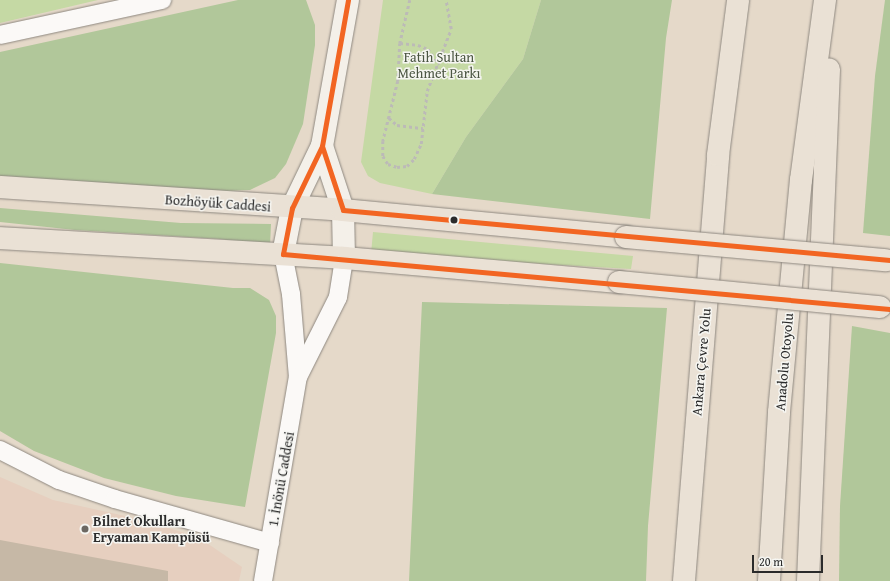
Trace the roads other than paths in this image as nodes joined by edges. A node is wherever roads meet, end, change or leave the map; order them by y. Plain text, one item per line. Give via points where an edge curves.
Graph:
1 (162, 0) edge
2 (348, 0) edge
3 (738, 0) edge
4 (825, 0) edge
5 (832, 0) edge
6 (0, 36) edge
7 (322, 146) junction
8 (0, 187) edge
9 (292, 208) junction
10 (343, 210) junction
11 (0, 238) edge
12 (282, 254) junction
13 (344, 258) junction
14 (888, 260) edge
15 (885, 308) edge
16 (298, 377) junction
17 (0, 450) edge
18 (270, 542) junction
19 (263, 581) edge
20 (684, 581) edge
21 (769, 581) edge
22 (808, 581) edge

1 - 6 street
2 - 7 street
3 - 20 main road, Ankara Çevre Yolu via 718,155
4 - 21 main road, Anadolu Otoyolu via 801,180 779,412
5 - 22 main road
7 - 9 street
7 - 10 street
8 - 9 main road, Bozhöyük Caddesi
9 - 10 main road, Bozhöyük Caddesi
9 - 12 street
10 - 13 street
10 - 14 main road, Bozhöyük Caddesi, bridge
11 - 12 main road
12 - 13 main road
12 - 16 street via 291,294
13 - 15 main road, bridge
13 - 16 street via 338,297
16 - 18 street, 1. İnönü Caddesi
17 - 18 street via 59,480 116,499
18 - 19 street, 1. İnönü Caddesi

